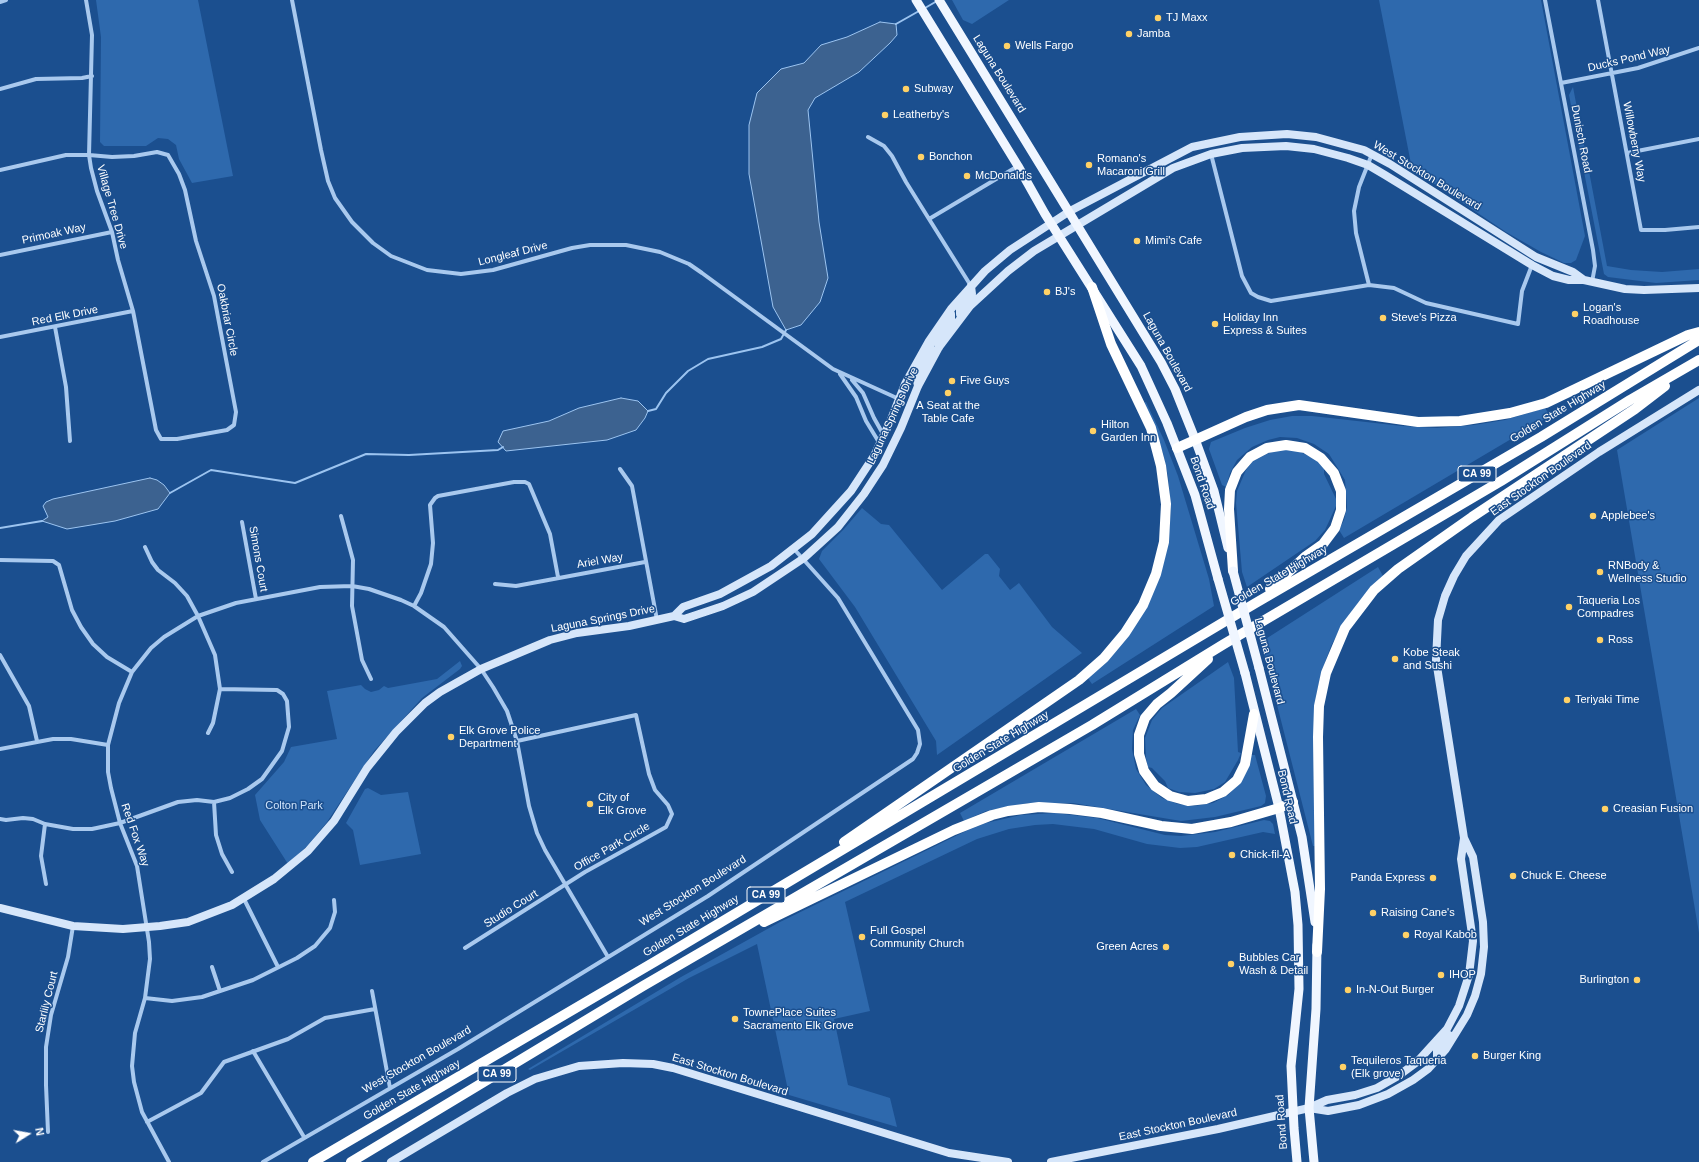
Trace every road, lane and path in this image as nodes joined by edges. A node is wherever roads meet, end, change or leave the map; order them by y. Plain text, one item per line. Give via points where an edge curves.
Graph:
1 (6, 0) edge
2 (86, 0) edge
3 (292, 0) edge
4 (916, 0) edge
5 (939, 0) edge
6 (1545, 0) edge
7 (1598, 0) edge
8 (0, 2) edge
9 (1699, 48) edge
10 (1612, 73) junction
11 (92, 76) junction
12 (1561, 83) junction
13 (0, 88) edge
14 (868, 137) dead end
15 (1699, 139) edge
16 (1627, 153) junction
17 (1211, 154) junction
18 (1372, 154) junction
19 (90, 155) junction
20 (1368, 165) junction
21 (1018, 166) junction
22 (0, 170) edge
23 (1070, 211) junction
24 (929, 219) junction
25 (1051, 223) junction
26 (1079, 225) junction
27 (1699, 227) edge
28 (112, 232) junction
29 (1059, 237) junction
30 (0, 255) edge
31 (1532, 265) junction
32 (1588, 281) junction
33 (1369, 285) junction
34 (971, 286) junction
35 (1092, 287) junction
36 (1699, 288) edge
37 (951, 309) junction
38 (133, 311) junction
39 (959, 318) junction
40 (55, 327) junction
41 (1699, 332) edge
42 (0, 337) edge
43 (931, 337) junction
44 (1699, 340) edge
45 (939, 347) junction
46 (1696, 361) edge
47 (144, 368) joint
48 (840, 373) junction
49 (851, 378) junction
50 (918, 386) junction
51 (1699, 390) edge
52 (899, 399) junction
53 (884, 436) junction
54 (1195, 439) junction
55 (70, 441) dead end
56 (880, 444) junction
57 (1177, 448) junction
58 (620, 469) dead end
59 (341, 516) dead end
60 (242, 522) dead end
61 (145, 547) dead end
62 (794, 549) junction
63 (804, 558) junction
64 (0, 560) edge
65 (645, 562) junction
66 (1233, 571) junction
67 (558, 577) junction
68 (495, 584) dead end
69 (352, 586) junction
70 (256, 599) junction
71 (1254, 604) junction
72 (414, 606) junction
73 (198, 616) junction
74 (674, 616) junction
75 (657, 620) junction
76 (1224, 644) junction
77 (0, 655) edge
78 (481, 669) junction
79 (132, 672) junction
80 (371, 679) dead end
81 (220, 689) junction
82 (1254, 714) junction
83 (208, 733) dead end
84 (37, 741) junction
85 (517, 741) junction
86 (108, 745) junction
87 (0, 749) edge
88 (214, 802) junction
89 (1293, 802) junction
90 (1279, 808) junction
91 (0, 819) edge
92 (120, 823) junction
93 (45, 824) junction
94 (1464, 838) junction
95 (232, 872) dead end
96 (46, 884) dead end
97 (567, 885) junction
98 (771, 893) junction
99 (244, 899) junction
100 (334, 900) dead end
101 (0, 908) edge
102 (73, 926) junction
103 (147, 928) junction
104 (738, 930) junction
105 (465, 948) dead end
106 (1317, 952) junction
107 (608, 957) junction
108 (212, 967) dead end
109 (278, 967) junction
110 (220, 991) junction
111 (372, 991) dead end
112 (144, 998) junction
113 (1459, 1006) junction
114 (375, 1009) junction
115 (253, 1051) junction
116 (1437, 1060) junction
117 (390, 1088) junction
118 (1309, 1108) junction
119 (1293, 1112) junction
120 (147, 1122) junction
121 (48, 1132) dead end
122 (304, 1137) junction
123 (169, 1162) edge
124 (263, 1162) edge
125 (313, 1162) edge
126 (350, 1162) edge
127 (391, 1162) edge
128 (1008, 1162) edge
129 (1051, 1162) edge
130 (1297, 1162) edge
131 (1314, 1162) edge

1 - 8 street
2 - 11 street, Village Tree Drive via 92,35
3 - 48 street, Longleaf Drive via 328,181 335,198 352,222 373,243 391,256 427,270 466,273 493,270 590,245 642,247 689,264
4 - 21 main road
5 - 23 main road, Laguna Boulevard
6 - 12 street, Dunisch Road
7 - 10 street, Willowberry Way
9 - 10 street, Ducks Pond Way via 1663,61
10 - 12 street, Ducks Pond Way
10 - 16 street, Willowberry Way
11 - 13 street via 36,79
11 - 19 street, Village Tree Drive
12 - 32 street, Dunisch Road via 1593,250 1595,266
14 - 24 street via 884,146 892,156
15 - 16 street
16 - 27 street, Willowberry Way via 1641,230
17 - 20 street, West Stockton Boulevard via 1242,148 1301,147
17 - 26 street, West Stockton Boulevard via 1173,168
17 - 33 street via 1240,269 1251,293 1271,301
18 - 20 street
18 - 23 street, West Stockton Boulevard via 1316,138 1288,134 1224,139 1192,147 1168,158
18 - 32 street, West Stockton Boulevard via 1536,257
19 - 22 street via 62,155
19 - 28 street, Village Tree Drive via 97,191
19 - 47 street, Oakbriar Circle via 141,156 158,152 168,155 179,174 186,190 198,249 214,296 236,412 234,425 228,430 201,436 160,439
20 - 31 street, West Stockton Boulevard
20 - 33 street via 1355,200 1354,223
21 - 24 street
21 - 25 main road
23 - 25 street, Laguna Springs Drive
23 - 26 main road, Laguna Boulevard
24 - 34 street
25 - 29 main road
25 - 34 street, Laguna Springs Drive via 1010,250
26 - 29 street, Laguna Springs Drive
26 - 54 main road, Laguna Boulevard via 1161,362
28 - 30 street, Primoak Way
28 - 38 street, Village Tree Drive
29 - 35 main road
29 - 39 street, Laguna Springs Drive via 1034,251 1008,271
31 - 32 street, West Stockton Boulevard via 1553,276
31 - 33 street via 1522,291 1518,324 1426,303 1394,288
32 - 36 street, West Stockton Boulevard via 1644,290
34 - 37 street, Laguna Springs Drive
34 - 39 street via 973,292 960,309
35 - 57 main road via 1141,366
35 - 98 highway via 1111,344 1151,428 1161,466 1166,504 1164,542 1156,574 1143,605 1113,648 1079,680
37 - 43 street, Laguna Springs Drive
37 - 45 street via 951,319 938,339
38 - 40 street, Red Elk Drive
38 - 47 street, Village Tree Drive
39 - 45 street, Laguna Springs Drive
40 - 42 street, Red Elk Drive
40 - 55 street via 66,387
41 - 54 highway via 1546,403 1510,413 1460,420 1418,422 1299,405 1266,410
43 - 50 street via 932,346 916,375
43 - 52 street, Laguna Springs Drive
44 - 71 highway, Golden State Highway / CA 99 via 1540,437
45 - 50 street, Laguna Springs Drive
46 - 76 highway, CA 99 via 1501,481
46 - 106 highway via 1635,409 1398,569 1374,590 1345,628 1326,673 1319,706 1320,921
48 - 49 street, Longleaf Drive
48 - 56 street, Longleaf Drive via 856,397 866,421
49 - 52 street, Longleaf Drive
49 - 53 street, Longleaf Drive via 863,393
50 - 63 street, Laguna Springs Drive via 901,428 875,478 838,527
51 - 94 street, East Stockton Boulevard via 1599,452 1499,520 1466,556 1454,576 1440,614 1436,654
52 - 53 street, Laguna Springs Drive
53 - 56 street, Laguna Springs Drive
54 - 57 highway
54 - 66 main road, Laguna Boulevard via 1216,498
56 - 62 street, Laguna Springs Drive via 846,497 828,518
57 - 82 main road, Bond Road, bridge via 1204,525
58 - 65 street via 632,486
59 - 69 street via 353,560
60 - 70 street, Simons Court
61 - 73 street via 158,570 181,588
62 - 63 street, West Stockton Boulevard
62 - 74 street, Laguna Springs Drive via 753,577 720,594 683,607
63 - 74 street, Laguna Springs Drive via 765,585 723,606 684,619
63 - 107 street, West Stockton Boulevard via 838,598 918,730 920,744 917,753 909,762 728,883
64 - 79 street via 57,562 62,569 72,610 81,627 93,644
65 - 67 street, Ariel Way
65 - 75 street
66 - 71 highway via 1229,509 1230,490 1237,472 1250,457 1267,448 1286,445 1305,448 1322,458 1334,473 1341,491 1341,510 1335,528 1323,544 1306,556
66 - 89 main road, Laguna Boulevard, bridge
67 - 68 street, Ariel Way via 516,586
67 - 72 street via 550,534 528,484 514,482 438,496 430,505 433,543 431,564
69 - 70 street, Red Fox Way via 320,587
69 - 72 street, Red Fox Way via 386,594
69 - 80 street via 352,606 362,660
70 - 73 street, Red Fox Way via 218,608
71 - 98 highway, Golden State Highway / CA 99
72 - 78 street, Red Fox Way via 444,627
73 - 79 street, Red Fox Way via 164,636
73 - 81 street via 212,646
74 - 75 street, Laguna Springs Drive
75 - 78 street, Laguna Springs Drive via 576,633 550,640
76 - 82 highway via 1157,704 1146,718 1139,735 1138,754 1144,771 1155,786 1170,796 1188,801 1206,800 1223,792 1236,780 1245,764
76 - 104 highway, CA 99 via 1092,725
77 - 84 street via 29,706
78 - 85 street, Red Fox Way via 507,711
78 - 99 street, Laguna Springs Drive via 440,692 406,722 367,768 334,821 308,851
79 - 86 street, Red Fox Way via 119,703
81 - 83 street
81 - 88 street via 281,691 288,705 289,727 280,755 262,779 239,794
82 - 90 main road, Bond Road
84 - 86 street via 71,739
84 - 87 street
85 - 97 street, Red Fox Way via 529,806 537,832
85 - 97 street, Office Park Circle via 636,716 649,774 655,790 672,814 666,826
86 - 92 street, Red Fox Way via 108,772
88 - 92 street via 178,802
88 - 95 street via 216,835 222,854
89 - 90 highway
89 - 106 main road, Bond Road via 1312,895
90 - 104 highway via 1202,828 1180,829 1076,810 1039,807 1008,811 960,827 758,925
90 - 119 main road, Bond Road via 1298,925 1299,989 1292,1066
91 - 93 street via 33,819
92 - 93 street via 83,830
92 - 103 street, Red Fox Way via 137,866
93 - 96 street via 41,856
94 - 113 street, East Stockton Boulevard via 1461,859 1473,940 1469,975
94 - 116 street, East Stockton Boulevard via 1473,857 1481,908 1484,935 1482,966 1468,1015
97 - 105 street, Studio Court
97 - 107 street, Red Fox Way
98 - 125 highway, Golden State Highway / CA 99
99 - 103 street, Laguna Springs Drive via 188,922
99 - 109 street
100 - 109 street via 334,919 326,934 315,946
101 - 102 street, Laguna Springs Drive
102 - 103 street, Laguna Springs Drive via 105,929
102 - 121 street, Starlily Court via 68,958 46,1047
103 - 112 street, Red Fox Way via 150,959
104 - 126 highway, CA 99
106 - 118 main road, Bond Road
107 - 117 street, West Stockton Boulevard
108 - 110 street
109 - 110 street via 253,980
110 - 112 street via 183,1001
111 - 114 street
112 - 120 street, Red Fox Way via 135,1033 132,1066 137,1097
113 - 116 street via 1461,1016 1437,1050
113 - 118 street, East Stockton Boulevard via 1436,1043 1398,1076 1367,1092 1327,1100
114 - 115 street via 325,1018 288,1038
114 - 117 street
115 - 120 street via 224,1062 201,1093
115 - 122 street
116 - 118 street, East Stockton Boulevard via 1401,1088 1374,1100 1328,1111
117 - 122 street, West Stockton Boulevard
118 - 119 street, East Stockton Boulevard
118 - 131 main road, Bond Road
119 - 129 street, East Stockton Boulevard
119 - 130 main road, Bond Road
120 - 123 street, Red Fox Way
122 - 124 street, West Stockton Boulevard
127 - 128 street, East Stockton Boulevard via 535,1079 579,1066 630,1063 673,1068 949,1154

